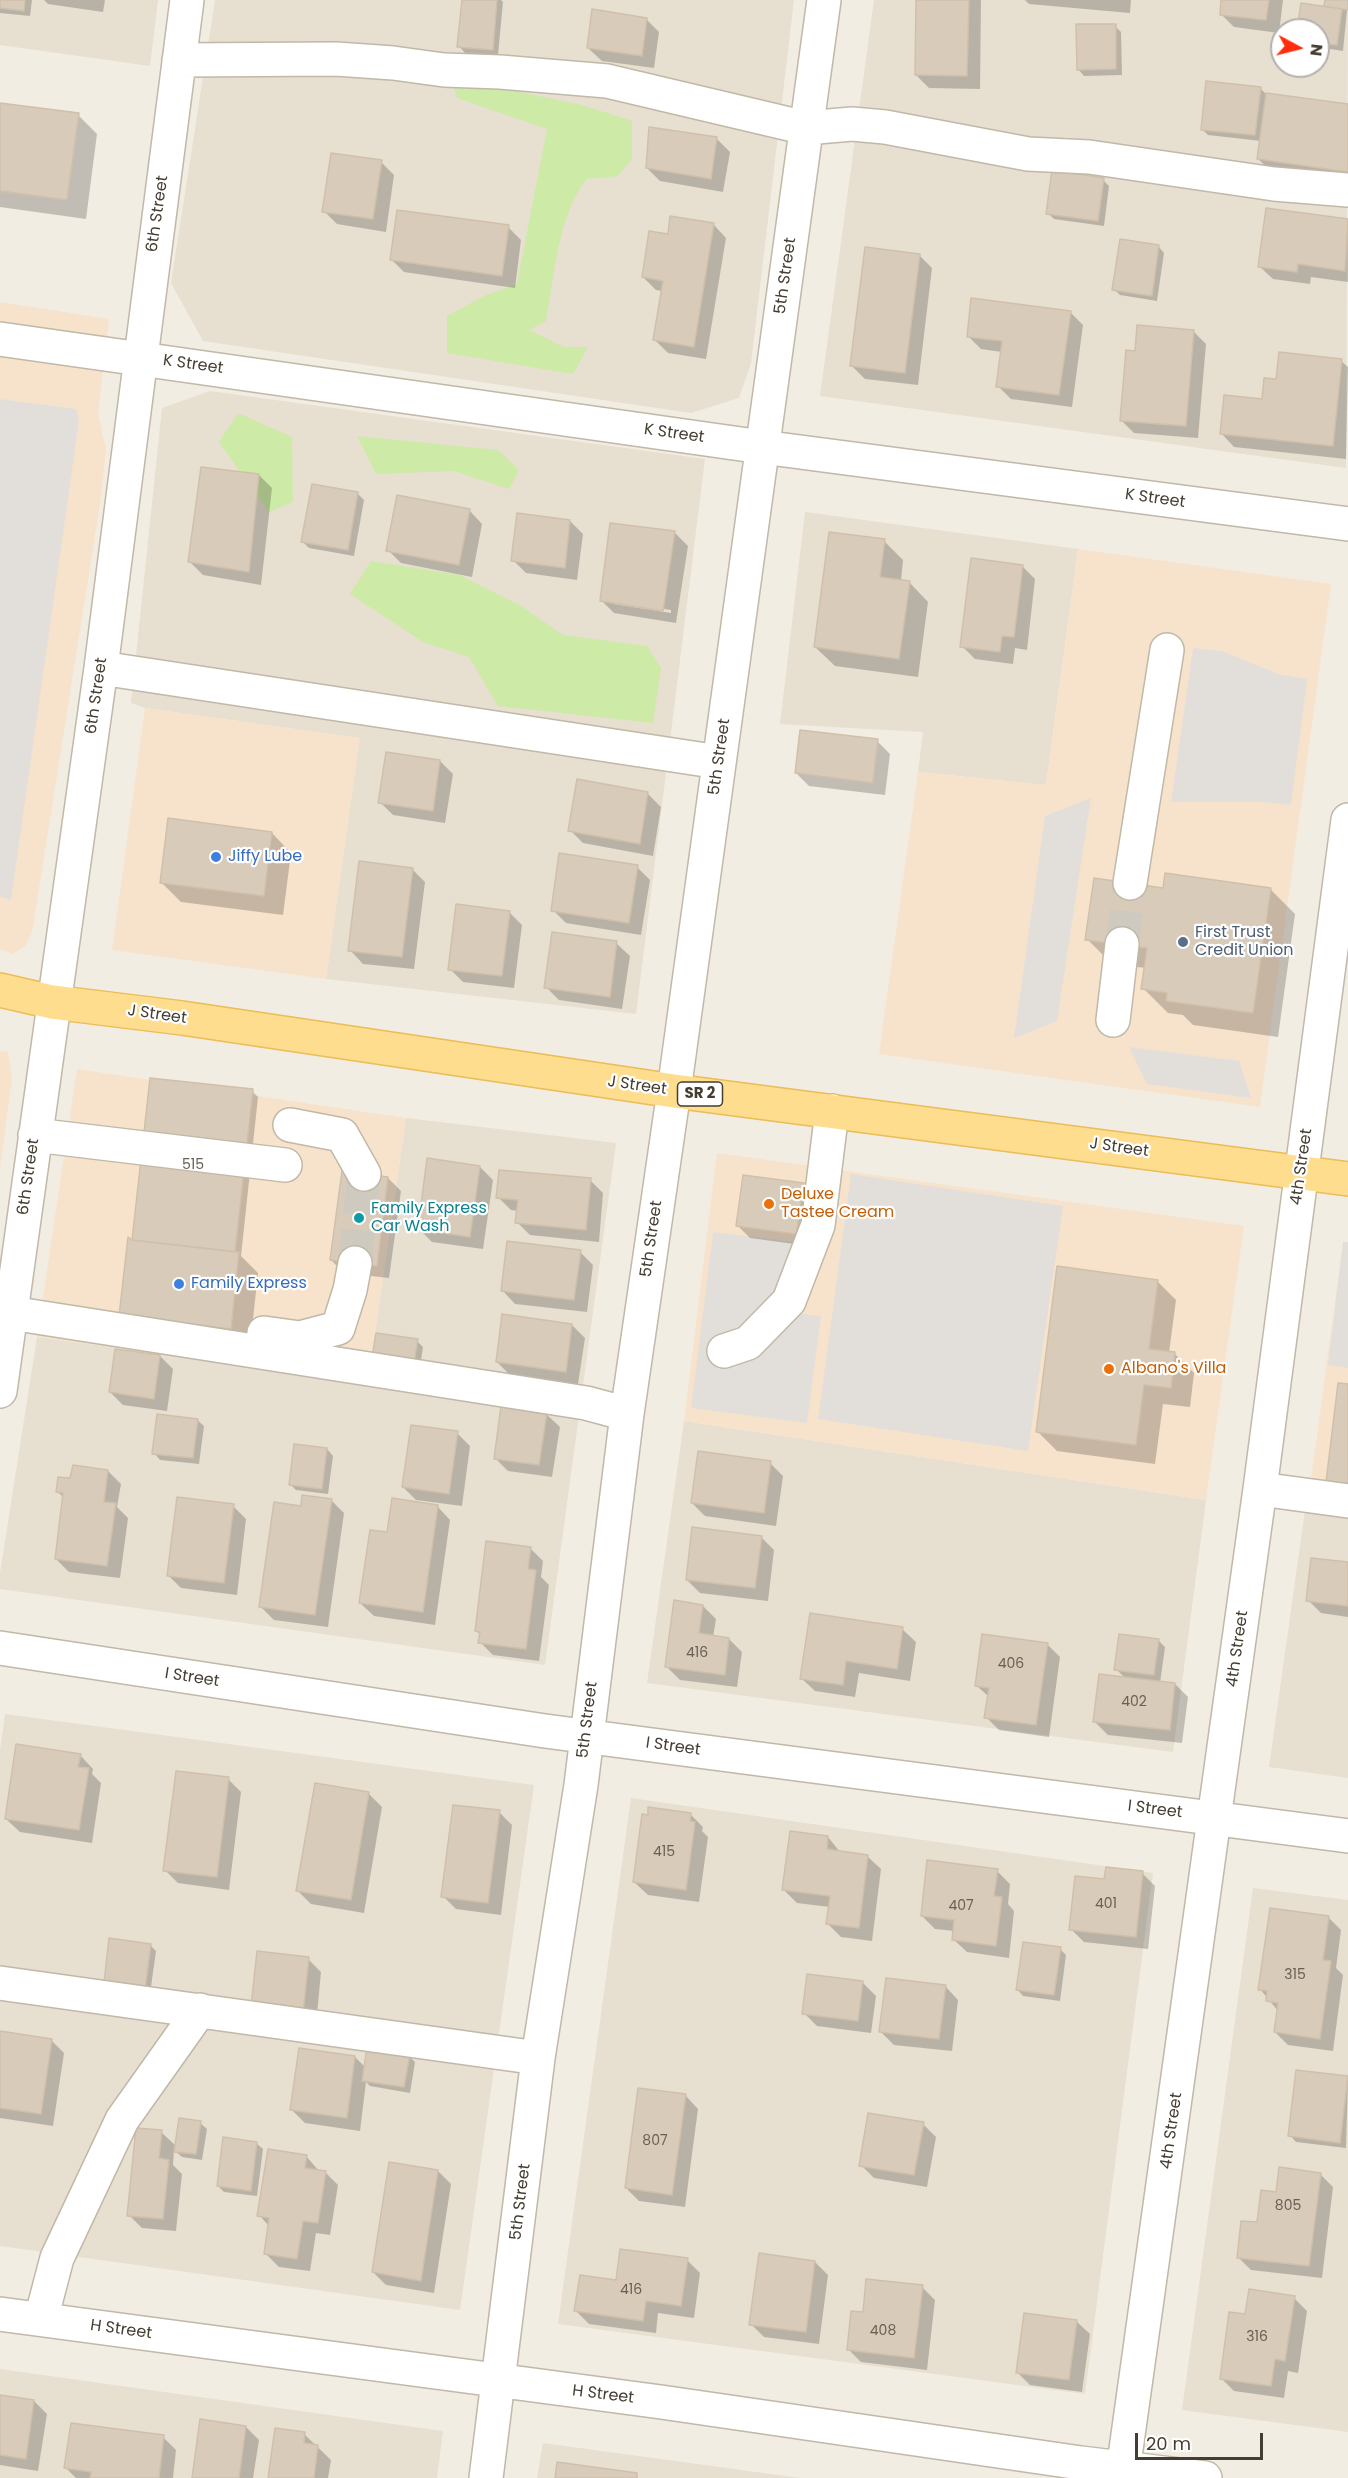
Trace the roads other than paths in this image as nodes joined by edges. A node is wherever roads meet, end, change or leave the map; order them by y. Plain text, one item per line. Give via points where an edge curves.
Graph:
1 (187, 0) edge
2 (824, 0) edge
3 (179, 60) junction
4 (806, 128) junction
5 (1348, 190) edge
6 (0, 339) edge
7 (140, 357) junction
8 (762, 447) junction
9 (1348, 524) edge
10 (1167, 650) dead end
11 (101, 668) junction
12 (719, 762) junction
13 (1348, 820) edge
14 (1346, 855) edge
15 (1130, 883) tunnel mouth
16 (1122, 944) tunnel mouth
17 (0, 990) edge
18 (52, 1002) junction
19 (1113, 1020) dead end
20 (674, 1091) junction
21 (832, 1111) junction
22 (290, 1125) dead end
23 (35, 1135) junction
24 (285, 1165) dead end
25 (364, 1173) tunnel mouth
26 (1301, 1173) junction
27 (1348, 1179) edge
28 (355, 1263) tunnel mouth
29 (11, 1313) junction
30 (264, 1333) dead end
31 (724, 1351) dead end
32 (0, 1391) edge
33 (627, 1414) junction
34 (1260, 1489) junction
35 (1348, 1502) edge
36 (0, 1648) edge
37 (586, 1735) junction
38 (1214, 1818) junction
39 (1348, 1836) edge
40 (0, 1983) edge
41 (200, 2010) junction
42 (538, 2058) junction
43 (0, 2314) edge
44 (41, 2319) junction
45 (498, 2382) junction
46 (1123, 2473) edge
47 (486, 2478) edge
48 (1205, 2478) edge

1 - 3 street, 6th Street
2 - 4 street, 5th Street
3 - 4 street via 336,59 607,81
3 - 7 street, 6th Street
4 - 5 street via 852,124 885,127 1028,154 1089,157 1274,184
4 - 8 street, 5th Street
6 - 7 street, K Street
7 - 8 street, K Street
7 - 11 street, 6th Street
8 - 9 street, K Street
8 - 12 street, 5th Street
10 - 15 street
11 - 12 street
11 - 18 street, 6th Street
12 - 20 street, 5th Street
13 - 14 street, 4th Street
14 - 26 street, 4th Street
16 - 19 street
17 - 18 main road, J Street / SR 2
18 - 20 main road, J Street / SR 2
18 - 23 street, 6th Street
20 - 21 main road, J Street / SR 2
20 - 33 street, 5th Street
21 - 26 main road, J Street / SR 2
21 - 31 street via 818,1225 789,1301 748,1343
22 - 25 street via 342,1135
23 - 24 street
23 - 29 street, 6th Street
26 - 27 main road, J Street / SR 2
26 - 34 street, 4th Street
28 - 30 street via 338,1328 300,1338
29 - 32 street, 6th Street
29 - 33 street via 586,1403
33 - 37 street, 5th Street
34 - 35 street
34 - 38 street, 4th Street
36 - 37 street, I Street
37 - 38 street, I Street
37 - 42 street, 5th Street
38 - 39 street, I Street
38 - 46 street, 4th Street
40 - 41 street
41 - 42 street
41 - 44 street via 122,2120 57,2258
42 - 45 street, 5th Street
43 - 44 street, H Street
44 - 45 street, H Street
45 - 46 street, H Street
45 - 47 street, 5th Street
46 - 48 street, H Street

